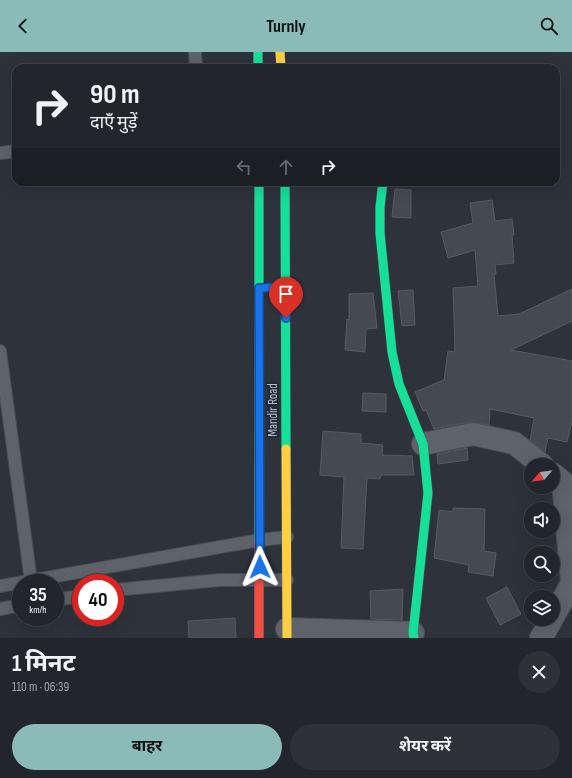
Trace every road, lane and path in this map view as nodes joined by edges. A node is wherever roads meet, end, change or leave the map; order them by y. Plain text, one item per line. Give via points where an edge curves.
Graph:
1 (195, 52) edge
2 (258, 52) edge
3 (280, 52) edge
4 (196, 64) edge
5 (258, 64) edge
6 (281, 64) edge
7 (12, 152) edge
8 (0, 153) edge
9 (259, 186) edge
10 (284, 186) edge
11 (383, 186) edge
12 (0, 350) edge
13 (423, 444) junction
14 (533, 458) edge
15 (560, 480) edge
16 (570, 519) edge
17 (286, 537) junction
18 (260, 540) junction
19 (31, 574) edge
20 (64, 575) edge
21 (260, 580) junction
22 (287, 580) junction
23 (12, 584) edge
24 (0, 586) edge
25 (124, 589) edge
26 (560, 604) edge
27 (12, 607) edge
28 (0, 609) edge
29 (548, 626) edge
30 (287, 633) edge
31 (414, 635) edge
32 (259, 638) edge
33 (541, 638) edge

1 - 4 lane
2 - 5 street
3 - 6 street
7 - 8 lane
9 - 18 street, Mandir Road via 262,288
10 - 17 street, Mandir Road via 282,288
11 - 13 street via 380,233 392,352 399,384
12 - 19 lane
13 - 14 street via 473,434 514,443
13 - 31 street via 428,493
15 - 16 street via 563,482
16 - 26 street via 572,583
17 - 18 lane
17 - 22 street, Mandir Road
18 - 20 lane
18 - 21 street, Mandir Road
21 - 22 lane
21 - 25 lane via 219,580
21 - 32 street, Mandir Road
22 - 30 street, Mandir Road
23 - 24 lane
27 - 28 lane
29 - 33 street
30 - 31 street

